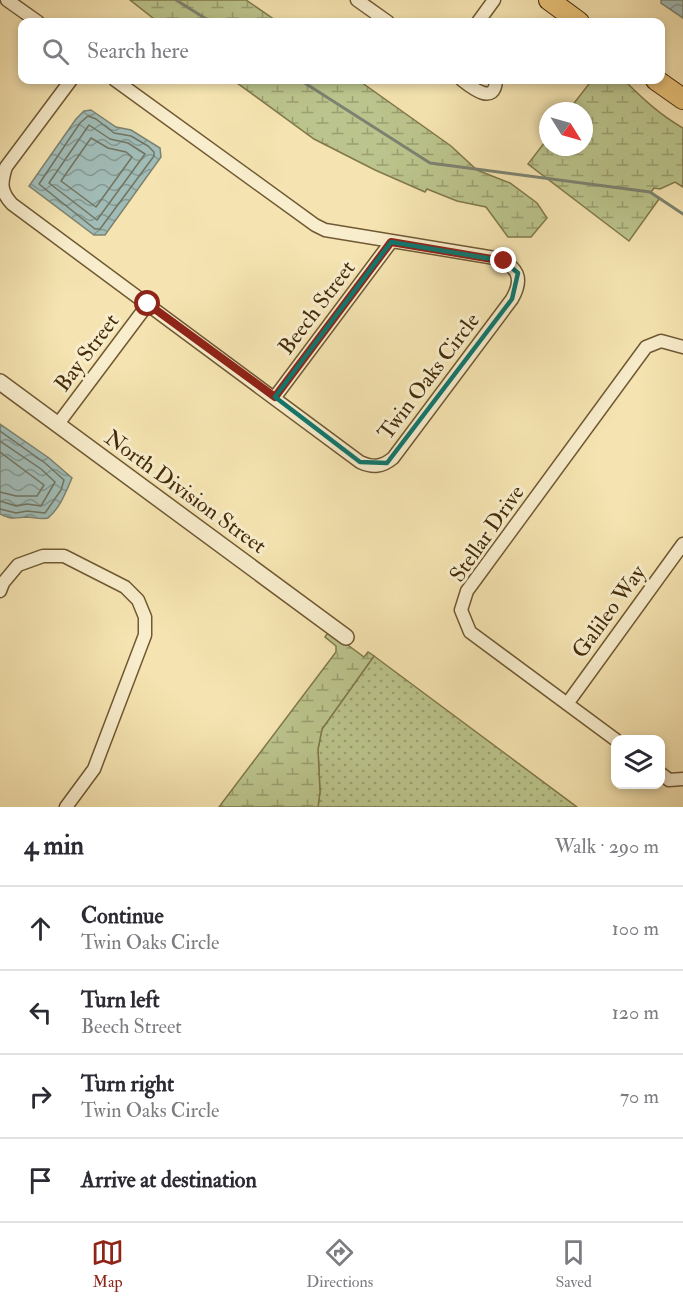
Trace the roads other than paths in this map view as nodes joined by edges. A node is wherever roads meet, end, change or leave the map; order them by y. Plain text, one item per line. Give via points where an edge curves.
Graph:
1 (357, 0) edge
2 (494, 0) edge
3 (549, 0) edge
4 (12, 2) edge
5 (33, 18) edge
6 (382, 18) edge
7 (481, 18) edge
8 (574, 18) edge
9 (68, 84) edge
10 (121, 84) edge
11 (467, 84) edge
12 (496, 84) edge
13 (662, 84) edge
14 (683, 99) edge
15 (391, 242) junction
16 (148, 304) junction
17 (683, 347) edge
18 (0, 382) edge
19 (275, 397) junction
20 (58, 424) junction
21 (683, 544) edge
22 (0, 591) edge
23 (346, 637) dead end
24 (567, 704) junction
25 (611, 737) edge
26 (665, 777) edge
27 (683, 779) edge
28 (66, 807) edge

1 - 6 street
2 - 7 street
3 - 8 main road
4 - 5 street
9 - 16 street, Twin Oaks Circle via 6,167 1,183 3,194
10 - 15 street, Twin Oaks Circle via 315,225
11 - 12 street via 485,94
13 - 14 main road
15 - 19 street, Beech Street
15 - 19 street, Twin Oaks Circle via 504,261 518,273 518,289 387,463 378,467 360,462
16 - 19 street, Twin Oaks Circle
16 - 20 street, Bay Street
17 - 24 street, Stellar Drive via 661,342 646,347 467,591 461,610 470,632
18 - 20 street, North Division Street
20 - 23 street, North Division Street
21 - 24 street, Galileo Way
22 - 28 street via 18,565 43,556 64,556 125,587 138,600 145,618 145,635 94,769
24 - 25 street, Stellar Drive
26 - 27 street

